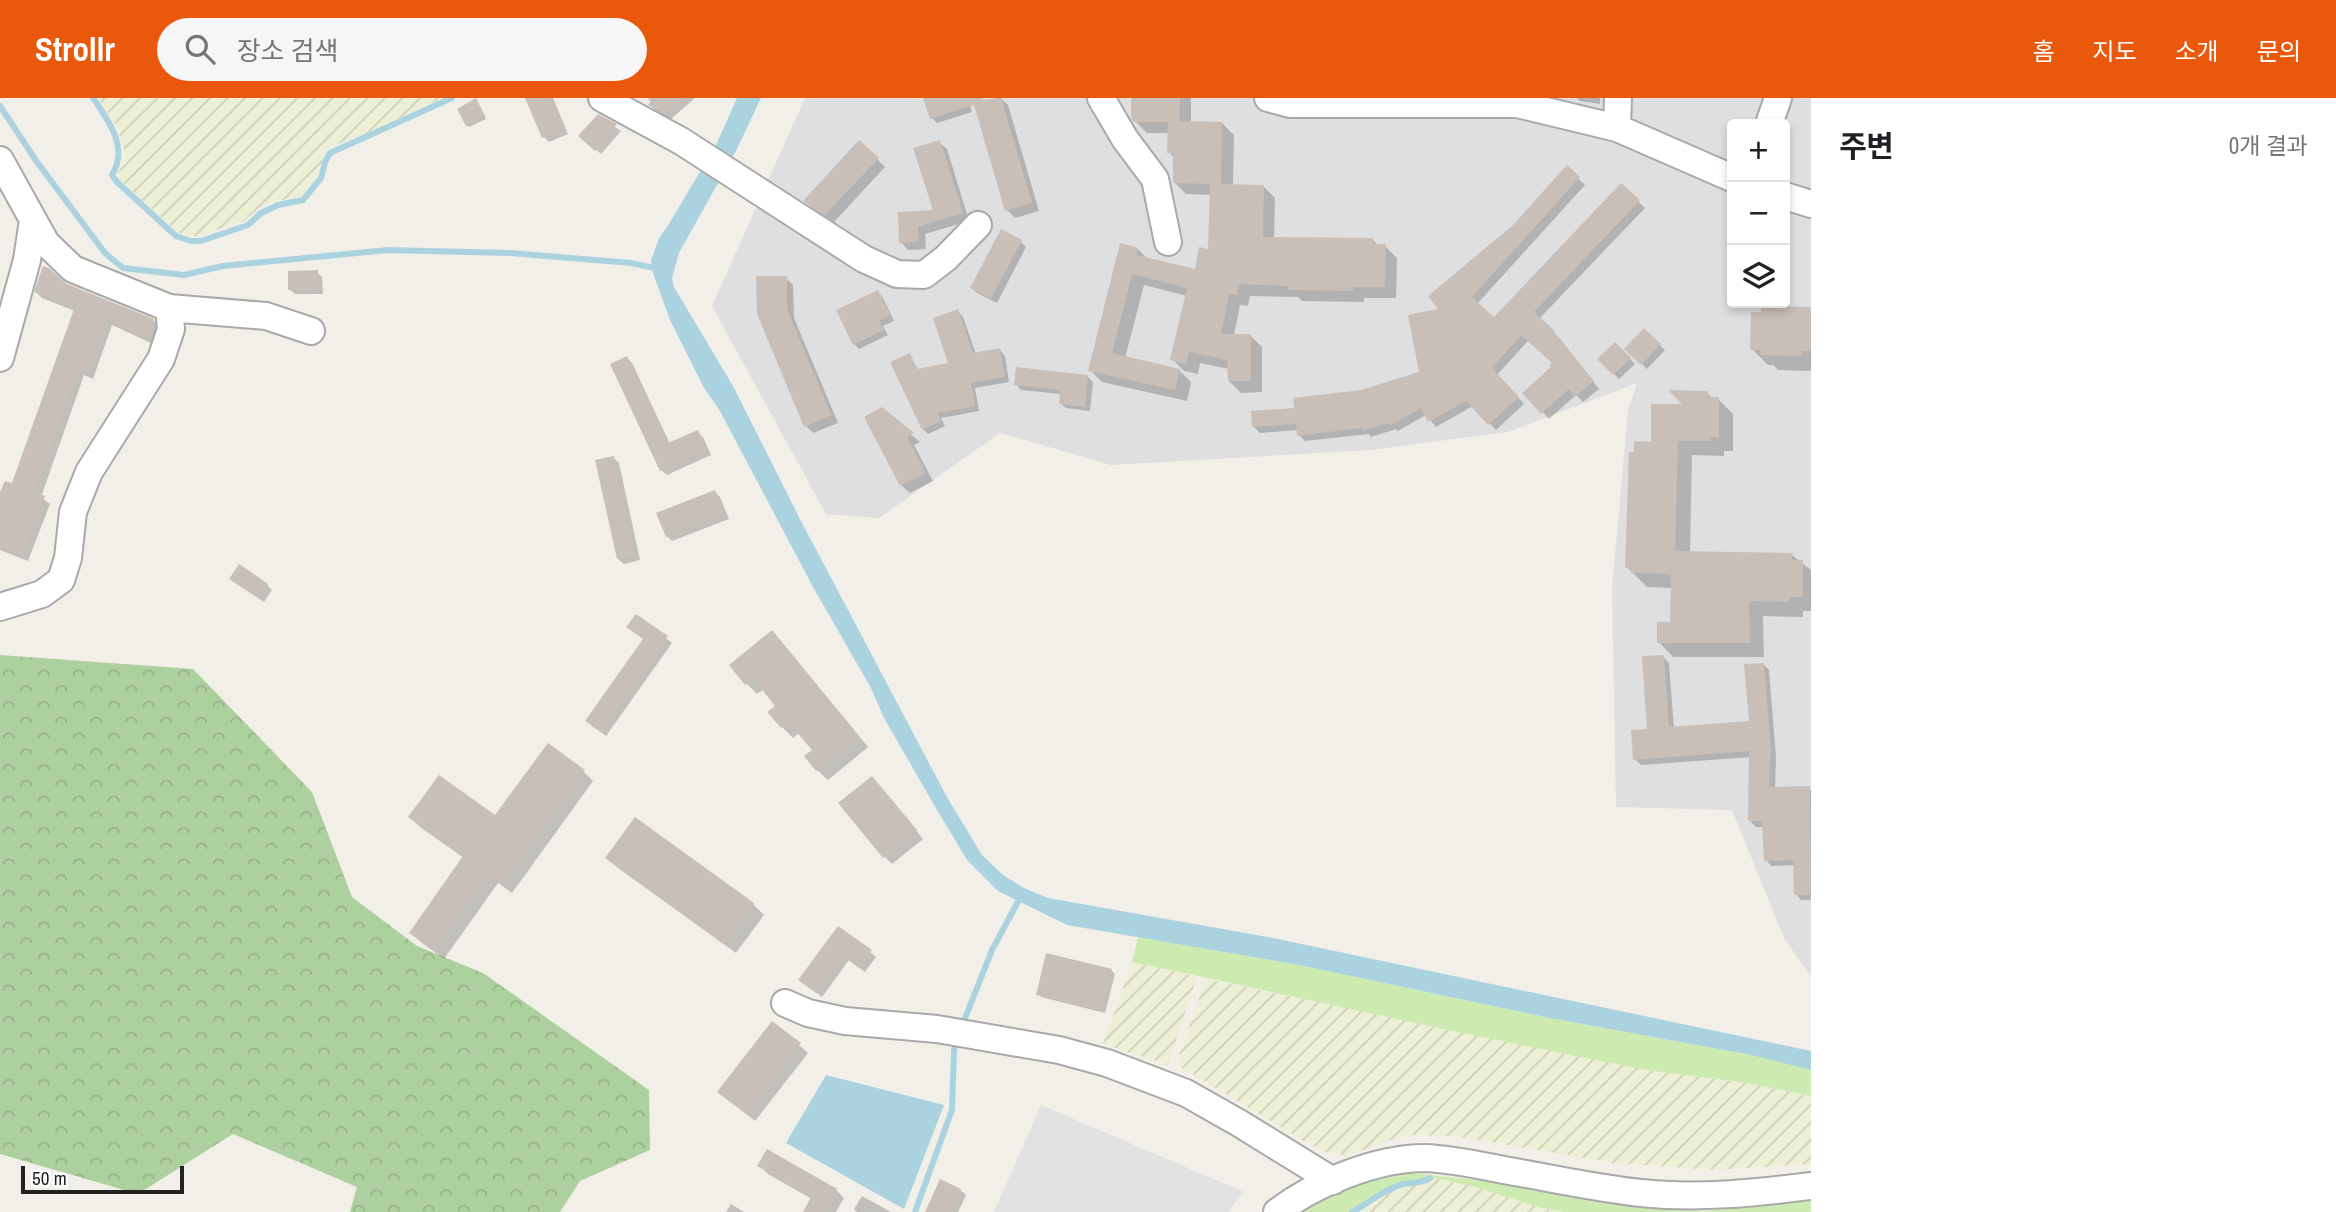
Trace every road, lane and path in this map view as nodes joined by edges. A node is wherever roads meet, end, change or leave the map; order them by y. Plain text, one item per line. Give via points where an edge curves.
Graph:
1 (602, 98) edge
2 (1101, 98) edge
3 (1268, 98) edge
4 (1618, 98) edge
5 (1778, 98) edge
6 (1771, 119) edge
7 (1617, 128) junction
8 (0, 160) edge
9 (1727, 176) edge
10 (1790, 198) edge
11 (1811, 204) edge
12 (33, 220) junction
13 (978, 225) dead end
14 (1168, 243) dead end
15 (169, 308) junction
16 (311, 331) dead end
17 (0, 358) edge
18 (0, 607) edge
19 (785, 1003) dead end
20 (1332, 1181) junction
21 (1811, 1186) edge
22 (1277, 1212) edge

1 - 13 street via 681,141 864,259 897,274 923,275
2 - 14 street via 1155,179
3 - 7 street via 1290,104 1517,104
4 - 7 street
5 - 6 street
7 - 9 street
8 - 12 street
10 - 11 street
12 - 15 street via 46,243 73,269
12 - 17 street
15 - 16 street via 266,316
15 - 18 street via 171,329 161,359 89,472 73,512 61,580 42,594
19 - 20 street via 845,1021 937,1029 1107,1063 1186,1093
20 - 21 street via 1363,1169 1423,1158 1654,1194 1714,1196
20 - 22 street

